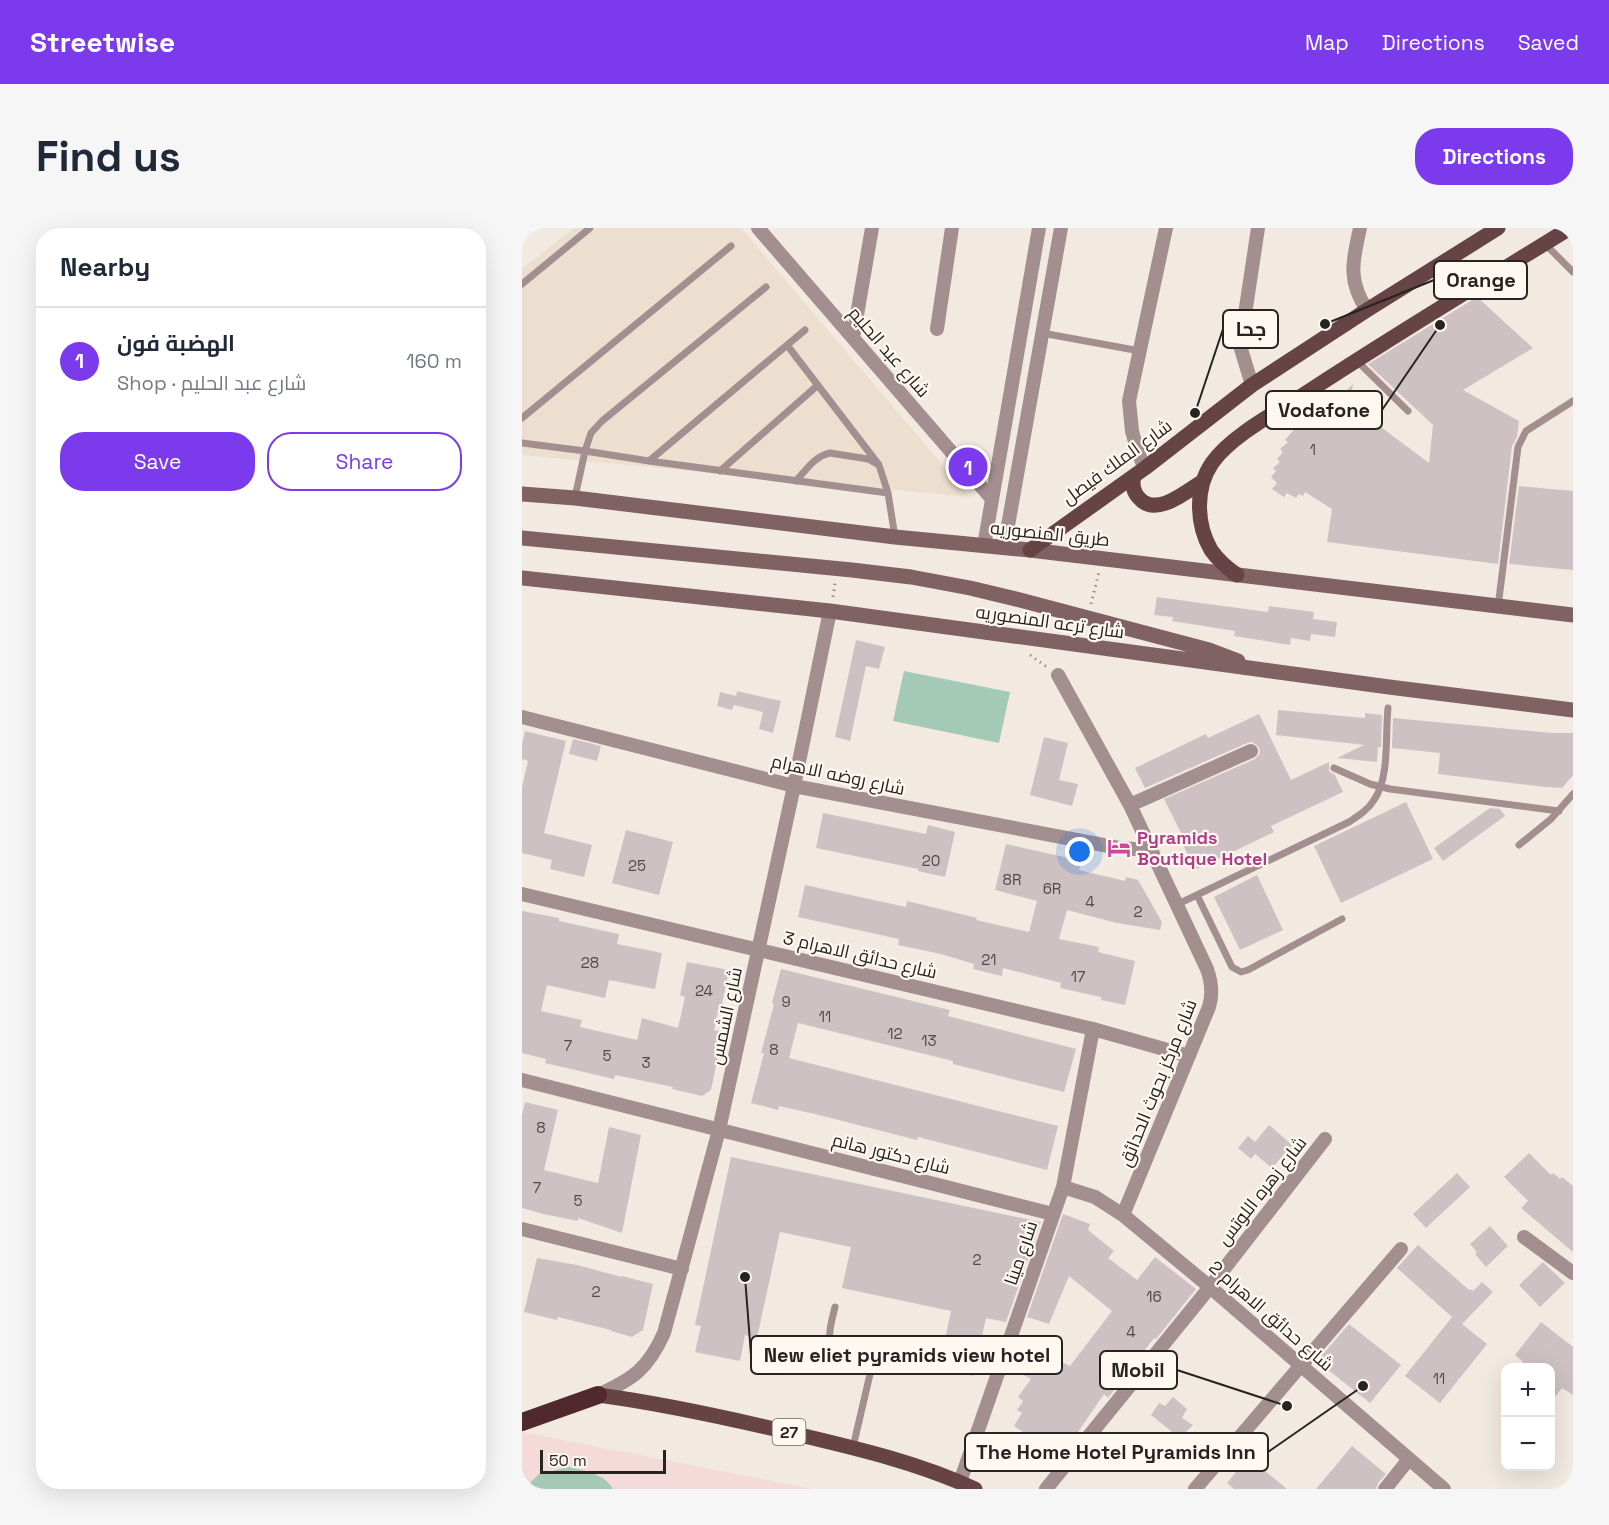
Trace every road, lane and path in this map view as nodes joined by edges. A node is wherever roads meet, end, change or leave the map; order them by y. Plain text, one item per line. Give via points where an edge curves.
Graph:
1 (590, 228) edge
2 (758, 228) edge
3 (872, 228) edge
4 (952, 228) edge
5 (1039, 228) edge
6 (1061, 228) edge
7 (1166, 228) edge
8 (1258, 228) edge
9 (1360, 228) edge
10 (1498, 228) edge
11 (1570, 228) edge
12 (1545, 243) junction
13 (731, 246) dead end
14 (1573, 272) edge
15 (522, 284) edge
16 (766, 286) dead end
17 (1367, 310) junction
18 (937, 329) dead end
19 (805, 330) dead end
20 (1042, 333) junction
21 (853, 338) junction
22 (787, 345) junction
23 (1140, 351) junction
24 (1356, 360) junction
25 (818, 385) junction
26 (1252, 385) junction
27 (1573, 401) edge
28 (1408, 411) dead end
29 (522, 418) edge
30 (522, 443) edge
31 (585, 451) junction
32 (649, 461) junction
33 (879, 465) junction
34 (720, 471) junction
35 (1139, 472) junction
36 (796, 481) junction
37 (1203, 481) junction
38 (888, 493) junction
39 (522, 494) edge
40 (574, 498) junction
41 (992, 499) junction
42 (895, 537) junction
43 (522, 538) edge
44 (984, 546) junction
45 (1004, 548) junction
46 (1030, 550) junction
47 (1102, 559) junction
48 (1237, 575) junction
49 (837, 576) dead end
50 (522, 578) edge
51 (1092, 601) dead end
52 (832, 604) junction
53 (1498, 607) junction
54 (1573, 615) edge
55 (1031, 639) junction
56 (1251, 668) junction
57 (1058, 675) joint
58 (1388, 708) dead end
59 (1573, 710) edge
60 (522, 717) edge
61 (1251, 751) dead end
62 (1334, 768) dead end
63 (794, 786) junction
64 (1380, 787) junction
65 (1573, 794) edge
66 (1130, 805) junction
67 (1559, 811) junction
68 (1519, 845) dead end
69 (1150, 850) junction
70 (522, 894) edge
71 (1197, 895) junction
72 (1176, 905) junction
73 (1342, 919) dead end
74 (758, 949) junction
75 (1093, 1029) junction
76 (1188, 1056) junction
77 (522, 1080) edge
78 (719, 1130) junction
79 (1325, 1139) dead end
80 (1064, 1187) junction
81 (1053, 1214) junction
82 (1123, 1215) junction
83 (522, 1229) edge
84 (1524, 1238) dead end
85 (1401, 1249) dead end
86 (682, 1269) junction
87 (1573, 1273) edge
88 (1210, 1287) junction
89 (835, 1307) dead end
90 (1300, 1366) junction
91 (598, 1395) junction
92 (522, 1422) edge
93 (853, 1447) junction
94 (1409, 1459) junction
95 (960, 1482) junction
96 (975, 1489) edge
97 (1046, 1489) edge
98 (1196, 1489) edge
99 (1385, 1489) edge
100 (1444, 1489) edge

1 - 15 lane
2 - 21 street, شارع عبد الحليم
3 - 21 street
4 - 18 street
5 - 41 street
6 - 20 street
7 - 23 street
8 - 26 street via 1241,349
9 - 17 street via 1353,262 1359,297
10 - 17 main road, شارع الملك فيصل
11 - 12 main road
12 - 14 lane
12 - 24 main road
13 - 29 lane
16 - 31 lane via 602,421 591,433
17 - 26 main road, شارع الملك فيصل
19 - 22 lane
20 - 23 lane
20 - 45 street
21 - 41 street, شارع عبد الحليم
22 - 25 lane
22 - 32 lane
23 - 35 street via 1129,401
24 - 28 lane
24 - 37 main road via 1222,450
25 - 33 lane
25 - 34 lane
26 - 35 main road, شارع الملك فيصل
27 - 53 lane via 1526,431 1518,447
30 - 31 lane
31 - 32 lane
31 - 40 lane
32 - 34 lane
33 - 36 lane via 868,459 830,453 820,456
33 - 38 lane
34 - 36 lane
35 - 37 main road via 1132,482 1135,494 1144,503 1155,506
35 - 46 main road, شارع الملك فيصل
36 - 38 lane
37 - 48 main road via 1199,499 1204,534 1217,557
38 - 42 lane
39 - 40 main road, طريق المنصوريه
40 - 42 main road, طريق المنصوريه
41 - 44 street
42 - 44 main road, طريق المنصوريه
43 - 56 main road via 911,577 1020,600 1209,650
44 - 45 main road, طريق المنصوريه
45 - 46 main road, طريق المنصوريه
46 - 47 main road, طريق المنصوريه
47 - 48 main road, طريق المنصوريه
47 - 51 path
48 - 53 main road, طريق المنصوريه
49 - 52 path
50 - 52 main road, شارع ترعه المنصوريه
52 - 55 main road, شارع ترعه المنصوريه
52 - 63 street, شارع الشمس
53 - 54 main road, طريق المنصوريه
55 - 56 main road, شارع ترعه المنصوريه
55 - 57 path via 1028,653
56 - 59 main road, شارع ترعه المنصوريه
57 - 66 street, شارع مركز بحوث الحدائق
58 - 64 lane
60 - 63 street, شارع روضه الاهرام
61 - 66 street
62 - 64 lane
63 - 69 street, شارع روضه الاهرام via 1119,848
63 - 74 street, شارع الشمس
64 - 67 lane
64 - 71 lane via 1367,809 1349,822
65 - 67 lane
66 - 69 street, شارع مركز بحوث الحدائق
67 - 68 lane
69 - 72 street, شارع مركز بحوث الحدائق
70 - 74 street, شارع حدائق الاهرام 3
71 - 72 lane
71 - 73 lane via 1232,967 1241,972
72 - 76 street, شارع مركز بحوث الحدائق via 1211,981 1209,1007
74 - 75 street, شارع حدائق الاهرام 3
74 - 78 street, شارع الشمس
75 - 76 street, شارع حدائق الاهرام 3
75 - 80 street, شارع مينا
76 - 82 street, شارع مركز بحوث الحدائق
77 - 78 street, شارع دكتور هانم
78 - 81 street, شارع دكتور هانم
78 - 86 street, شارع الشمس
79 - 88 street, شارع زهره اللوتس
80 - 81 street, شارع مينا
80 - 82 street, شارع حدائق الاهرام 2 via 1095,1197
81 - 95 street, شارع مينا
82 - 88 street, شارع حدائق الاهرام 2
83 - 86 street
84 - 87 street
85 - 90 street
86 - 91 street, شارع الشمس via 655,1353 622,1384
88 - 90 street, شارع حدائق الاهرام 2
88 - 97 street, شارع زهره اللوتس
89 - 93 lane via 829,1333 832,1344 839,1351 866,1360 871,1370
90 - 94 street, شارع حدائق الاهرام 2
90 - 98 street
91 - 92 highway
91 - 93 main road, 27 via 697,1411
93 - 95 main road, 27
94 - 99 street
94 - 100 street, شارع حدائق الاهرام 2
95 - 96 main road, 27

